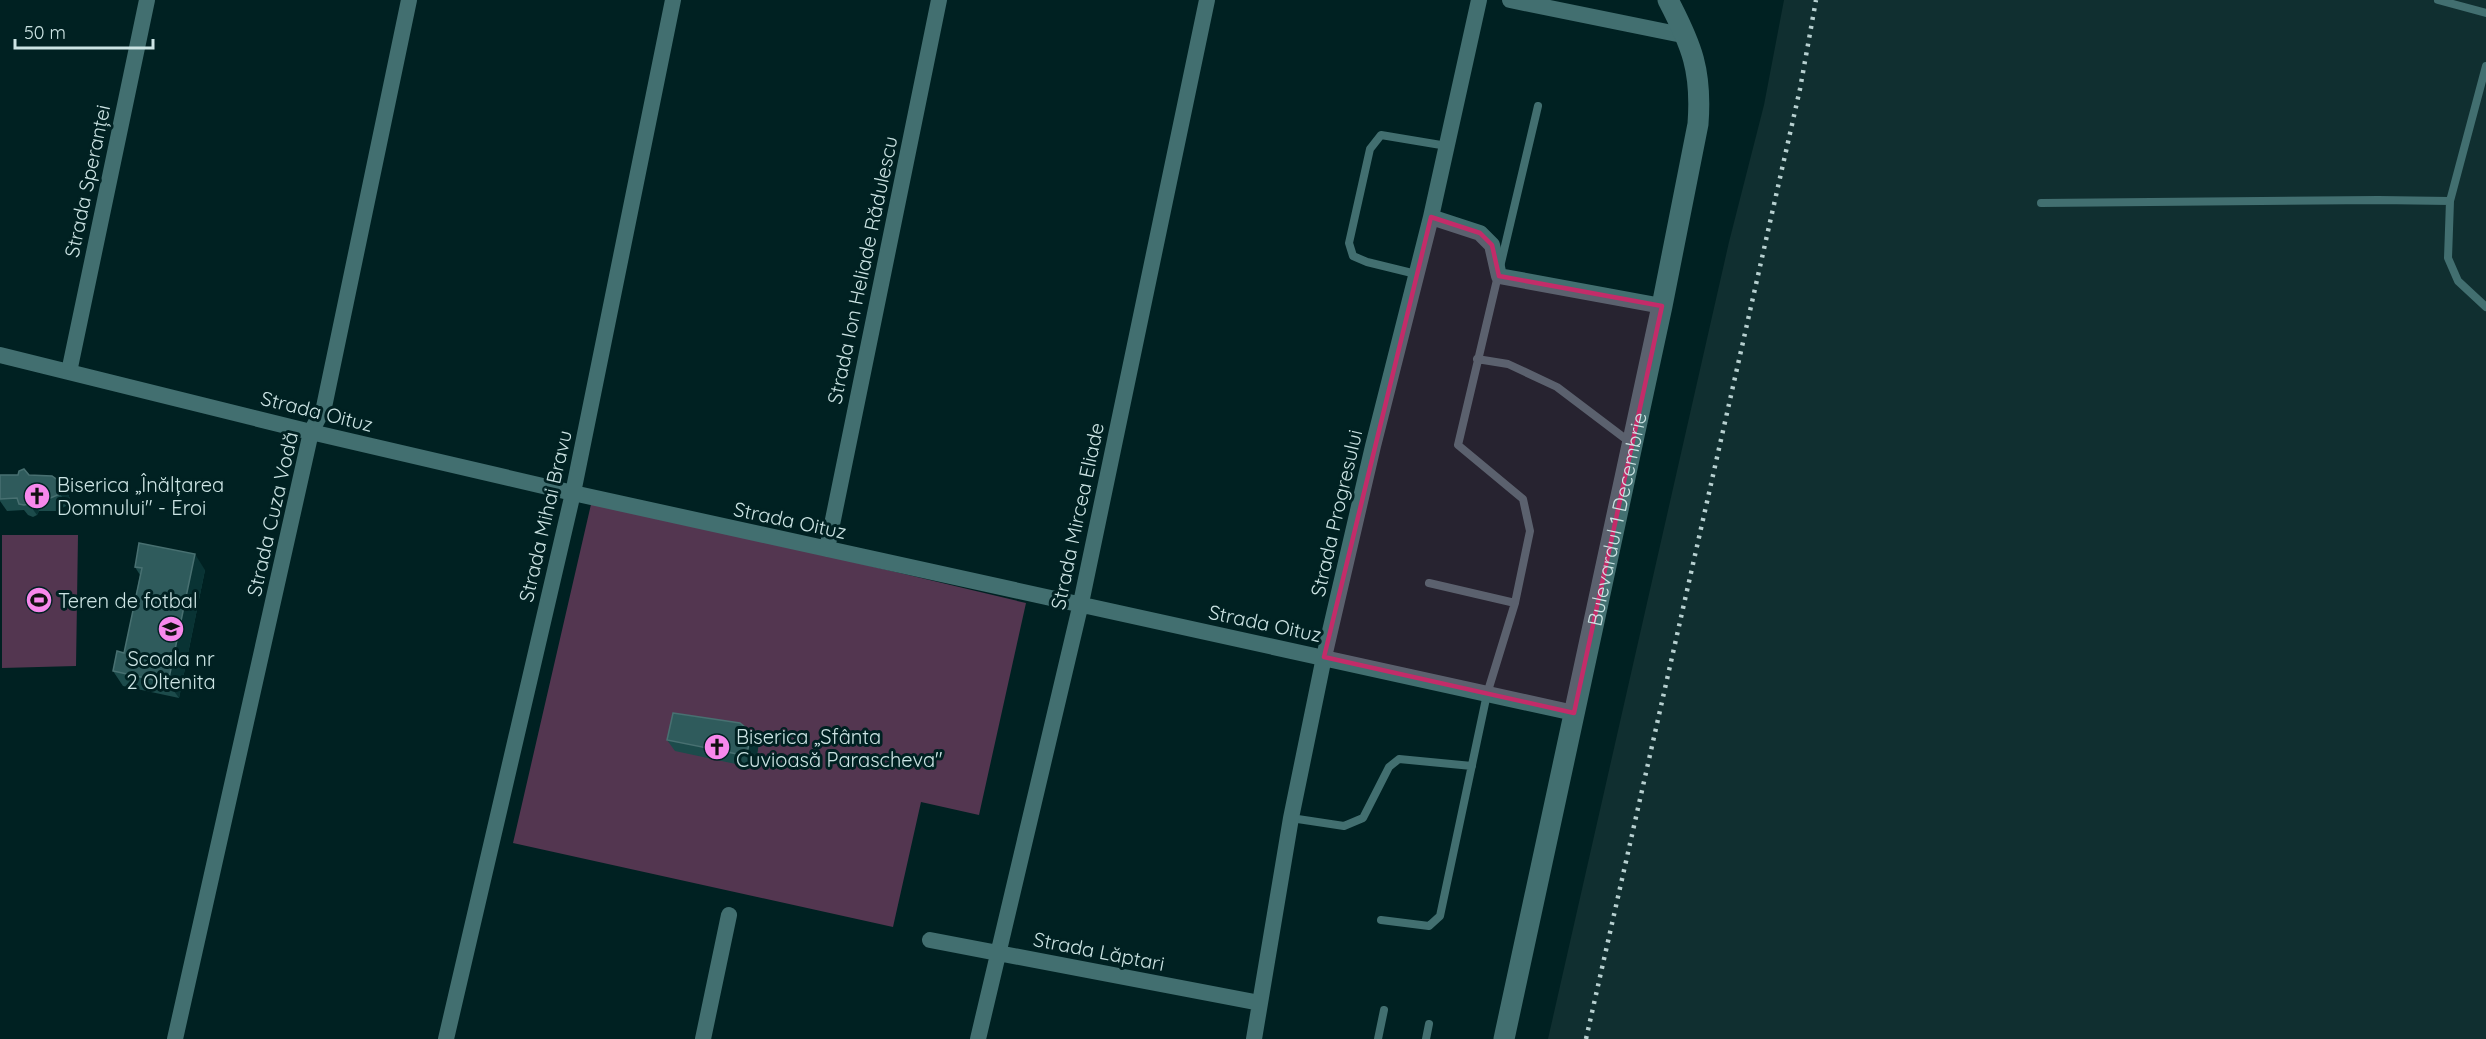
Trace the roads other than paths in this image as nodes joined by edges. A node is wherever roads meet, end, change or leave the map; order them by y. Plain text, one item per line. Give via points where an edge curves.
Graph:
1 (147, 0) edge
2 (409, 0) edge
3 (673, 0) edge
4 (939, 0) edge
5 (1207, 0) edge
6 (1479, 0) edge
7 (1510, 0) edge
8 (1668, 0) edge
9 (2438, 0) edge
10 (2486, 13) edge
11 (1687, 36) junction
12 (2486, 66) edge
13 (1538, 106) dead end
14 (1447, 147) junction
15 (2450, 201) junction
16 (2041, 203) dead end
17 (1431, 217) junction
18 (1416, 274) junction
19 (1499, 276) junction
20 (1662, 306) junction
21 (2486, 307) edge
22 (0, 355) edge
23 (1477, 359) junction
24 (69, 372) junction
25 (311, 432) junction
26 (1631, 444) junction
27 (573, 493) junction
28 (826, 549) junction
29 (1429, 583) dead end
30 (1081, 603) junction
31 (1515, 603) junction
32 (1324, 657) junction
33 (1487, 694) junction
34 (1574, 713) junction
35 (1472, 766) junction
36 (1291, 818) junction
37 (729, 915) dead end
38 (1381, 920) dead end
39 (930, 940) dead end
40 (997, 953) junction
41 (1260, 1003) junction
42 (1384, 1010) dead end
43 (1429, 1024) dead end
44 (175, 1039) edge
45 (446, 1039) edge
46 (703, 1039) edge
47 (978, 1039) edge
48 (1254, 1039) edge
49 (1378, 1039) edge
50 (1426, 1039) edge
51 (1504, 1039) edge

1 - 24 street, Strada Speranței
2 - 25 street, Strada Cuza Vodă via 324,407
3 - 27 street, Strada Mihai Bravu
4 - 28 street, Strada Ion Heliade Rădulescu
5 - 30 street, Strada Mircea Eliade
6 - 14 street, Strada Progresului
7 - 11 street
8 - 11 street, Bulevardul 1 Decembrie
9 - 10 lane
11 - 20 street, Bulevardul 1 Decembrie via 1697,71 1698,124
12 - 15 lane
13 - 19 lane
14 - 17 street, Strada Progresului
14 - 18 lane via 1381,135 1370,149 1349,243 1353,256
15 - 16 lane
15 - 21 lane via 2448,258 2458,281
17 - 18 street, Strada Progresului
17 - 19 street via 1480,233 1492,245
18 - 32 street, Strada Progresului
19 - 20 street
19 - 23 lane
20 - 26 street, Bulevardul 1 Decembrie
22 - 24 street, Strada Oituz
23 - 26 lane via 1508,364 1557,387
23 - 31 lane via 1458,445 1523,499 1530,531
24 - 25 street, Strada Oituz
25 - 27 street, Strada Oituz
25 - 44 street, Strada Cuza Vodă
26 - 34 street, Bulevardul 1 Decembrie
27 - 28 street, Strada Oituz
27 - 45 street, Strada Mihai Bravu
28 - 30 street, Strada Oituz
29 - 31 lane
30 - 32 street, Strada Oituz
30 - 40 street, Strada Mircea Eliade
31 - 33 lane
32 - 33 street, Strada Oituz
32 - 36 street, Strada Progresului
33 - 34 street, Strada Oituz
33 - 35 lane
34 - 51 street, Bulevardul 1 Decembrie
35 - 36 lane via 1399,759 1389,767 1363,818 1344,826
35 - 38 lane via 1440,916 1429,926
36 - 41 street, Strada Progresului
37 - 46 street
39 - 40 street, Strada Lăptari
40 - 41 street, Strada Lăptari
40 - 47 street, Strada Mircea Eliade
41 - 48 street, Strada Progresului
42 - 49 lane
43 - 50 lane

